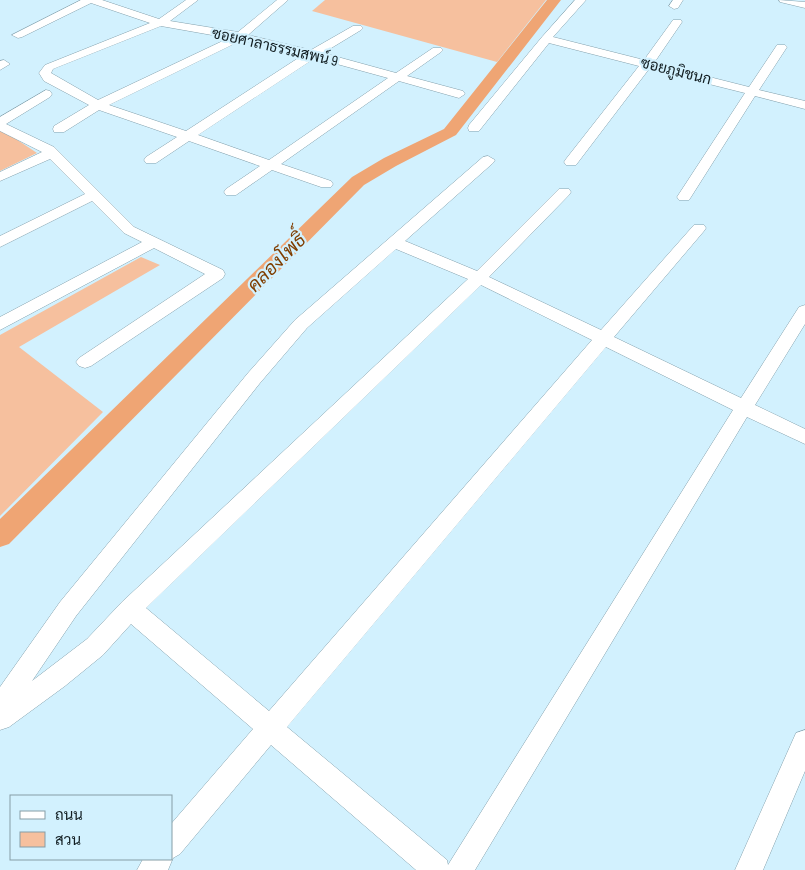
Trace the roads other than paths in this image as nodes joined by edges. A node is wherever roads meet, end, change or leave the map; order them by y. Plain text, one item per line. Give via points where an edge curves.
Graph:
1 (91, 0) edge
2 (193, 0) edge
3 (283, 0) edge
4 (581, 0) edge
5 (784, 0) edge
6 (805, 5) edge
7 (677, 22) dead end
8 (160, 23) junction
9 (357, 28) dead end
10 (18, 35) dead end
11 (240, 36) junction
12 (546, 39) junction
13 (781, 47) dead end
14 (437, 50) dead end
15 (313, 54) junction
16 (647, 64) junction
17 (397, 78) junction
18 (754, 91) junction
19 (46, 94) dead end
20 (459, 94) dead end
21 (98, 105) junction
22 (805, 105) edge
23 (0, 124) edge
24 (474, 128) dead end
25 (59, 129) dead end
26 (188, 136) junction
27 (51, 153) junction
28 (151, 160) dead end
29 (488, 160) dead end
30 (571, 162) dead end
31 (270, 166) junction
32 (0, 177) edge
33 (326, 184) dead end
34 (230, 192) dead end
35 (564, 192) dead end
36 (94, 195) junction
37 (684, 197) dead end
38 (698, 228) dead end
39 (0, 242) edge
40 (154, 242) junction
41 (395, 242) junction
42 (479, 278) junction
43 (805, 311) edge
44 (0, 324) edge
45 (602, 339) junction
46 (86, 362) dead end
47 (744, 407) junction
48 (805, 437) edge
49 (130, 609) junction
50 (0, 708) edge
51 (0, 718) edge
52 (270, 727) junction
53 (805, 742) edge
54 (172, 844) edge
55 (159, 860) edge
56 (151, 870) edge
57 (437, 870) edge
58 (460, 870) edge
59 (750, 870) edge

1 - 8 street, ซอยศาลาธรรมสพน์ 9
1 - 10 street
2 - 8 street
3 - 11 street
4 - 12 street
5 - 6 street
7 - 16 street
8 - 11 street, ซอยศาลาธรรมสพน์ 9
8 - 21 street via 49,67 44,73
9 - 15 street
11 - 15 street, ซอยศาลาธรรมสพน์ 9
11 - 21 street
12 - 16 street, ซอยภูมิชนก
12 - 24 street
13 - 18 street
14 - 17 street
15 - 17 street, ซอยศาลาธรรมสพน์ 9
15 - 26 street
16 - 18 street, ซอยภูมิชนก
16 - 30 street
17 - 20 street, ซอยศาลาธรรมสพน์ 9
17 - 31 street
18 - 22 street, ซอยภูมิชนก
18 - 37 street
19 - 23 street
21 - 25 street
21 - 26 street
23 - 27 street
26 - 28 street
26 - 31 street
27 - 32 street
27 - 36 street
29 - 41 street
31 - 33 street
31 - 34 street
35 - 42 street
36 - 39 street
36 - 40 street via 129,230
38 - 45 street
40 - 44 street
40 - 46 street via 217,274
41 - 42 street
41 - 50 street via 319,307 254,378 68,609
42 - 45 street
42 - 49 street
43 - 47 street
45 - 47 street
45 - 52 street
47 - 48 street
47 - 58 street
49 - 51 street via 95,646
49 - 52 street
52 - 54 street
52 - 57 street
53 - 59 street
55 - 56 street

